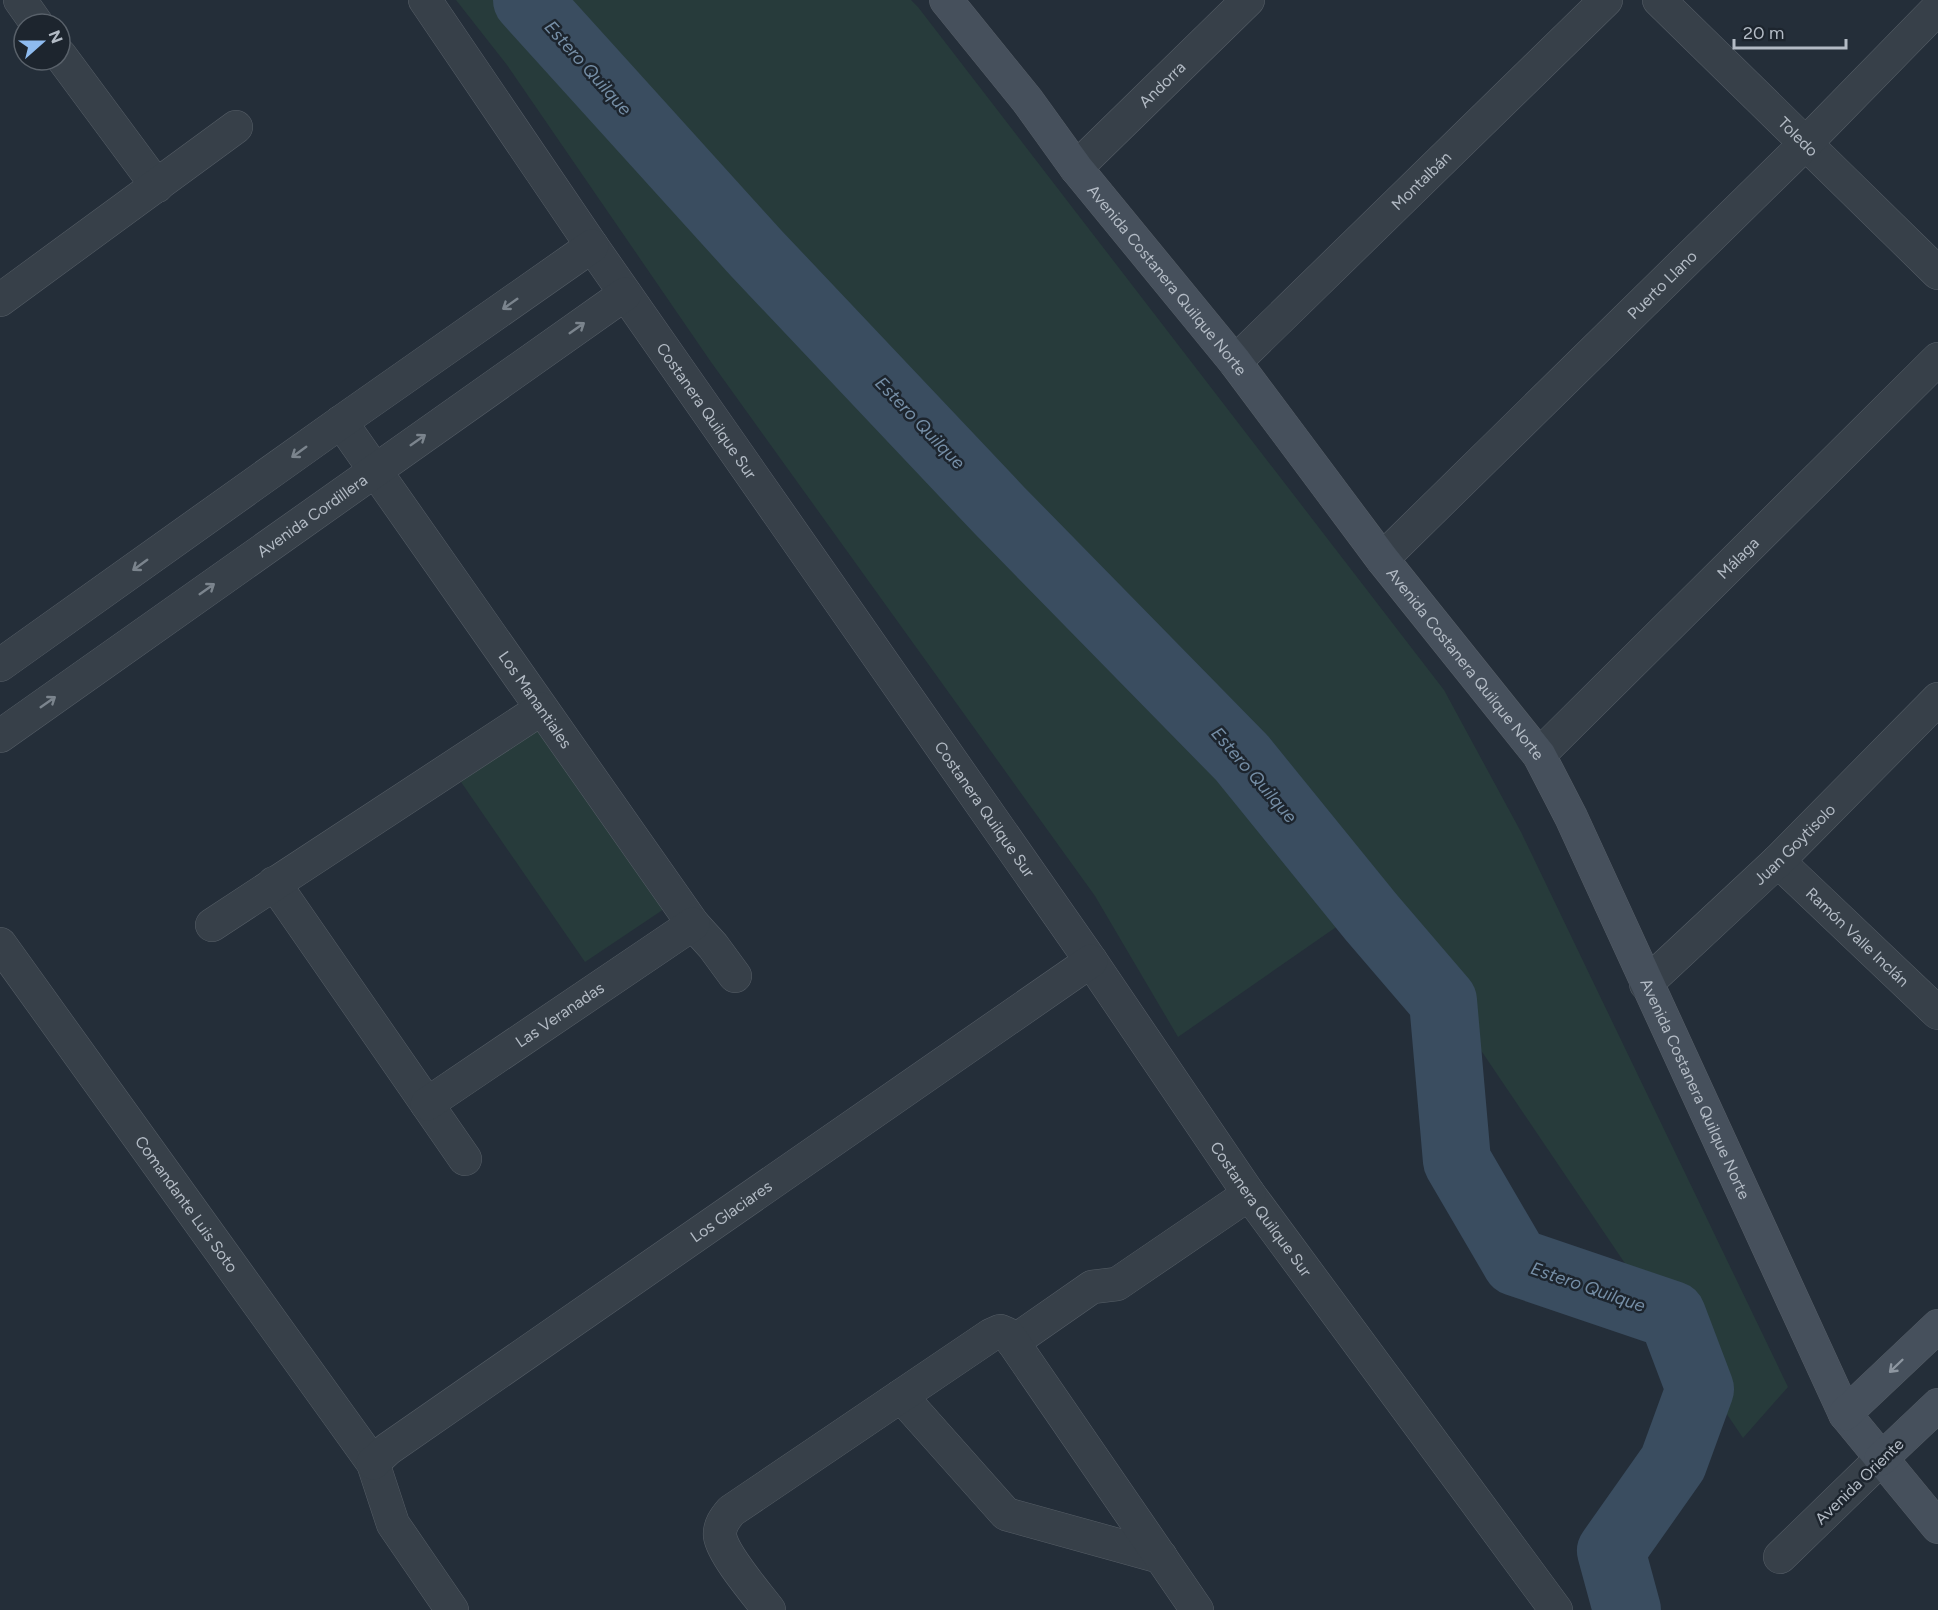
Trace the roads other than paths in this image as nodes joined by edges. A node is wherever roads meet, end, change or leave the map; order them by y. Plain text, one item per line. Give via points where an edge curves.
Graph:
1 (425, 0) edge
2 (946, 0) edge
3 (1248, 0) edge
4 (1606, 0) edge
5 (1659, 0) edge
6 (1938, 8) edge
7 (72, 71) edge
8 (236, 127) dead end
9 (1806, 143) junction
10 (1076, 168) junction
11 (157, 186) junction
12 (592, 246) junction
13 (1938, 273) edge
14 (625, 294) junction
15 (0, 300) edge
16 (1938, 359) edge
17 (1235, 362) junction
18 (341, 422) junction
19 (375, 470) junction
20 (1382, 559) junction
21 (0, 665) edge
22 (1938, 699) edge
23 (542, 709) junction
24 (0, 736) edge
25 (1539, 755) junction
26 (1778, 861) junction
27 (274, 884) junction
28 (693, 924) junction
29 (212, 925) dead end
30 (0, 944) edge
31 (1091, 961) junction
32 (735, 976) dead end
33 (1646, 984) junction
34 (1938, 1013) edge
35 (427, 1104) junction
36 (465, 1159) dead end
37 (1249, 1194) junction
38 (1938, 1326) edge
39 (1013, 1342) junction
40 (901, 1396) junction
41 (1938, 1405) edge
42 (1845, 1414) junction
43 (1881, 1459) junction
44 (373, 1463) junction
45 (1938, 1527) edge
46 (1161, 1557) junction
47 (1780, 1557) dead end
48 (452, 1610) edge
49 (769, 1610) edge
50 (1197, 1610) edge
51 (1556, 1610) edge

1 - 12 street, Costanera Quilque Sur
2 - 10 main road, Avenida Costanera Quilque Norte
3 - 10 street, Andorra
4 - 17 street, Montalbán
5 - 9 street, Toledo
6 - 9 street, Puerto Llano
7 - 11 street
8 - 11 street
9 - 13 street, Toledo
9 - 20 street, Puerto Llano
10 - 17 main road, Avenida Costanera Quilque Norte
11 - 15 street
12 - 14 street, Costanera Quilque Sur
12 -> 18 street
19 -> 14 street, Avenida Cordillera
14 - 31 street, Costanera Quilque Sur
16 - 25 street, Málaga
17 - 20 main road, Avenida Costanera Quilque Norte
18 - 19 street, Los Manantiales
18 -> 21 street
19 - 23 street, Los Manantiales
24 -> 19 street, Avenida Cordillera
20 - 25 main road, Avenida Costanera Quilque Norte
22 - 26 street, Juan Goytisolo
23 - 27 street
23 - 28 street, Los Manantiales
25 - 33 main road, Avenida Costanera Quilque Norte
26 - 33 street, Juan Goytisolo
26 - 34 street, Ramón Valle Inclán
27 - 29 street
27 - 35 street
28 - 32 street, Los Manantiales
28 - 35 street, Las Veranadas
30 - 44 street, Comandante Luis Soto
31 - 37 street, Costanera Quilque Sur
31 - 44 street, Los Glaciares
33 - 42 main road, Avenida Costanera Quilque Norte
35 - 36 street
37 - 39 street via 1116,1284 1092,1287
37 - 51 street, Costanera Quilque Sur
38 -> 42 main road
39 - 40 street via 1000,1331 991,1335
39 - 46 street
40 - 46 street via 1006,1514
40 - 49 street via 731,1511 723,1521 720,1534 725,1550
41 - 43 main road, Avenida Oriente
42 - 43 main road, Avenida Costanera Quilque Norte
43 - 45 main road
43 - 47 street, Avenida Oriente
44 - 48 street via 393,1524
46 - 50 street

